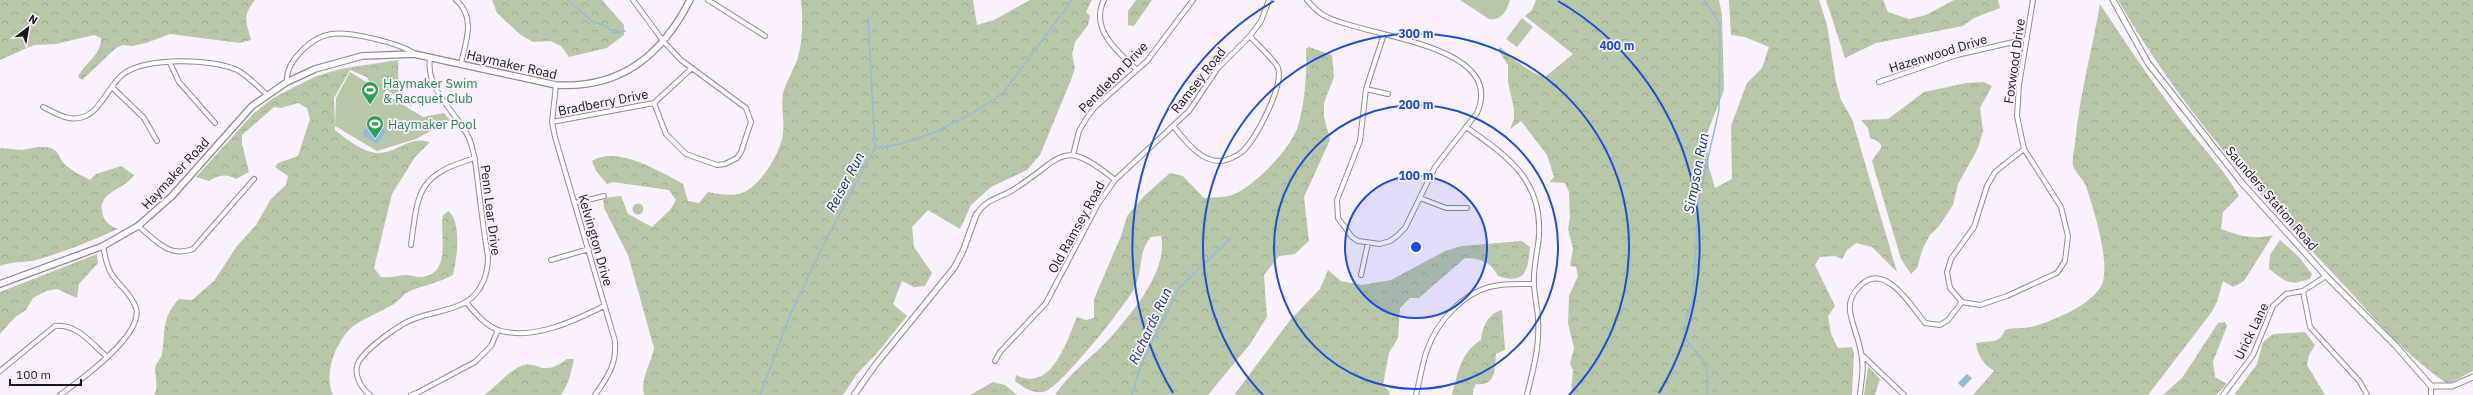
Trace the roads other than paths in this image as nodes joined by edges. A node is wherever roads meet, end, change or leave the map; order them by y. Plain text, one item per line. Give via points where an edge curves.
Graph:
1 (456, 0) edge
2 (633, 0) edge
3 (690, 0) edge
4 (708, 0) edge
5 (1104, 0) edge
6 (1193, 0) edge
7 (1268, 0) edge
8 (1307, 0) edge
9 (2033, 0) edge
10 (2113, 0) edge
11 (1384, 34) junction
12 (765, 36) dead end
13 (1250, 36) junction
14 (2027, 38) junction
15 (664, 42) junction
16 (414, 54) junction
17 (430, 58) junction
18 (170, 63) junction
19 (461, 64) junction
20 (692, 68) junction
21 (1137, 70) junction
22 (287, 82) junction
23 (1879, 82) dead end
24 (556, 86) junction
25 (112, 87) junction
26 (1366, 89) junction
27 (1388, 94) dead end
28 (267, 95) junction
29 (654, 103) junction
30 (43, 107) dead end
31 (552, 122) junction
32 (215, 123) dead end
33 (1173, 126) junction
34 (1466, 127) junction
35 (157, 141) dead end
36 (2024, 149) junction
37 (1073, 155) junction
38 (474, 158) junction
39 (254, 179) dead end
40 (1115, 180) junction
41 (604, 196) dead end
42 (1420, 198) junction
43 (575, 202) junction
44 (1467, 208) dead end
45 (976, 215) joint
46 (138, 226) junction
47 (1368, 243) junction
48 (411, 245) dead end
49 (103, 246) junction
50 (589, 249) junction
51 (551, 260) dead end
52 (1361, 275) dead end
53 (2326, 276) junction
54 (0, 284) edge
55 (1534, 284) junction
56 (2303, 291) junction
57 (466, 302) junction
58 (1962, 302) junction
59 (604, 306) junction
60 (498, 330) junction
61 (1862, 354) junction
62 (107, 357) junction
63 (995, 361) dead end
64 (0, 372) edge
65 (2473, 377) edge
66 (2431, 386) junction
67 (60, 395) edge
68 (370, 395) edge
69 (411, 395) edge
70 (595, 395) edge
71 (854, 395) edge
72 (1416, 395) edge
73 (1527, 395) edge
74 (1860, 395) edge
75 (1904, 395) edge
76 (2223, 395) edge
77 (2367, 395) edge
78 (2431, 395) edge

1 - 19 street via 466,12 469,23
2 - 15 street
3 - 15 main road, Haymaker Road via 680,21
4 - 12 street
5 - 21 street via 1101,15 1106,36
6 - 21 street, Pendleton Drive via 1147,61
7 - 13 street, Ramsey Road via 1261,21
8 - 11 street via 1325,16
9 - 14 street, Foxwood Drive
10 - 53 street, Saunders Station Road via 2148,63 2242,183
11 - 26 street
11 - 34 street via 1445,53 1466,64 1474,72 1480,88 1480,105
13 - 33 street, Ramsey Road via 1218,68 1199,100
13 - 33 street via 1278,68 1279,83 1276,95 1244,150 1233,158 1220,161 1205,157 1193,149
14 - 23 street, Hazenwood Drive via 1957,55
14 - 36 street, Foxwood Drive via 2017,116
15 - 20 street
15 - 24 main road, Haymaker Road via 643,62 614,77
16 - 17 main road, Haymaker Road
16 - 22 main road, Haymaker Road via 362,56 339,61
16 - 22 street, Haymaker Road via 395,45 348,35 330,34 313,42 295,57 286,73
17 - 19 main road, Haymaker Road
17 - 38 street, Penn Lear Drive via 432,83 460,122 470,140
18 - 25 street via 141,65 128,70
18 - 28 street via 202,62 225,66 249,78
18 - 32 street via 179,82
19 - 24 main road, Haymaker Road
20 - 29 street, Bradberry Drive
20 - 29 street via 740,103 749,113 750,131 737,158 724,164 716,164 686,154 666,134
21 - 37 street, Pendleton Drive via 1095,107 1079,131
22 - 28 main road, Haymaker Road
24 - 31 street, Kelvington Drive
25 - 30 street via 95,109 83,117 66,118
25 - 35 street via 144,118
26 - 27 street
26 - 47 street via 1360,141 1337,200 1337,209 1343,227 1358,241
28 - 46 main road, Haymaker Road via 235,123 172,196
29 - 31 street, Bradberry Drive
31 - 43 street, Kelvington Drive
33 - 40 street, Ramsey Road
34 - 42 street via 1436,168
34 - 55 street via 1508,158 1530,185 1538,214 1539,235
36 - 58 street via 1995,172 1987,186 1968,239 1951,259 1947,272 1950,288
36 - 58 street, Foxwood Drive via 2051,188 2060,207 2068,236 2065,261 2057,273 2007,296 1980,305
37 - 40 street, Old Ramsey Road via 1092,163
37 - 45 street via 1058,157 1014,189 986,203
38 - 48 street via 438,172 420,192
38 - 57 street, Penn Lear Drive via 488,266 483,282
39 - 46 street via 193,249 181,253 166,249
40 - 63 street, Old Ramsey Road via 1098,204 1046,303 1000,352
41 - 43 street
42 - 44 street via 1446,208
42 - 47 street via 1405,228 1397,236 1390,242
43 - 50 street, Kelvington Drive
45 - 71 street via 954,268
46 - 49 main road, Haymaker Road
47 - 52 street
49 - 54 main road, Haymaker Road
49 - 62 street via 111,273 133,302 137,317 134,328
50 - 51 street
50 - 59 street, Kelvington Drive
53 - 56 street, Urick Lane
53 - 66 street, Saunders Station Road via 2395,345
55 - 72 street via 1493,286 1475,293 1457,306 1445,319 1427,350
55 - 73 street via 1539,342
56 - 76 street, Urick Lane via 2286,294 2273,306 2253,355
56 - 77 street via 2310,327 2360,382
57 - 60 street via 484,322
57 - 68 street via 408,321 366,353 358,362 358,378 360,386
58 - 61 street via 1948,320 1940,325 1925,323 1887,280 1873,278 1853,293 1850,311
59 - 60 street via 574,320 529,333
59 - 70 street, Kelvington Drive via 615,341 616,356 608,377
60 - 69 street via 491,346 475,362
61 - 74 street
61 - 75 street
62 - 64 street via 77,330 66,325 55,326
62 - 67 street
65 - 66 street via 2452,386
66 - 78 street

